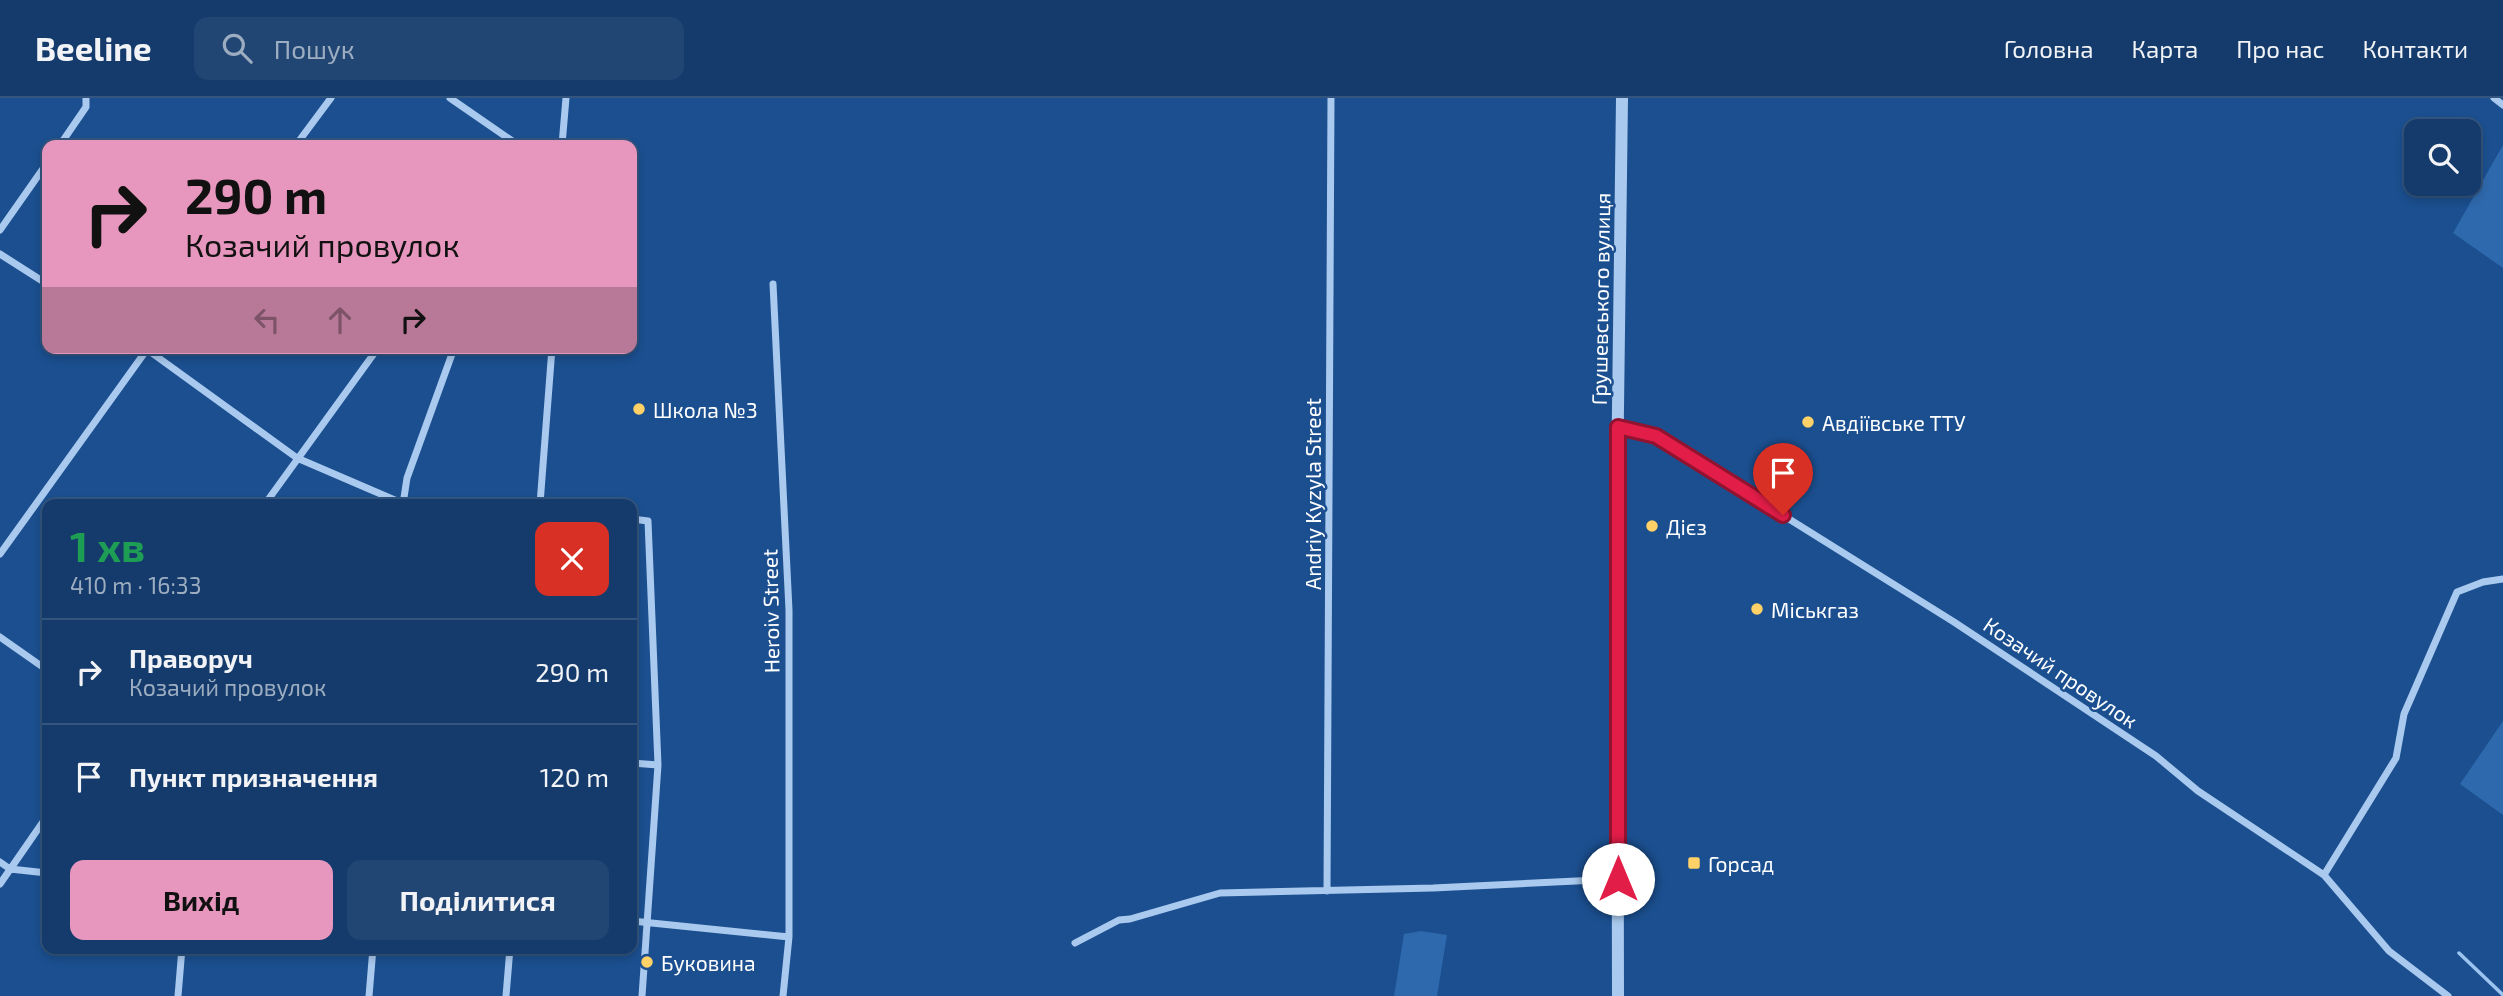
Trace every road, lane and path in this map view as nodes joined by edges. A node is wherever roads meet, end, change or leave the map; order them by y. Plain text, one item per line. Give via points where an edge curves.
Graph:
1 (86, 98) edge
2 (331, 98) edge
3 (450, 98) edge
4 (566, 98) edge
5 (1331, 98) edge
6 (1622, 98) edge
7 (2494, 98) edge
8 (2503, 105) edge
9 (63, 140) edge
10 (300, 140) edge
11 (511, 140) edge
12 (562, 140) edge
13 (42, 170) edge
14 (0, 230) edge
15 (0, 254) edge
16 (42, 282) edge
17 (773, 284) dead end
18 (143, 354) edge
19 (154, 354) edge
20 (374, 354) edge
21 (452, 354) edge
22 (552, 354) edge
23 (1618, 427) junction
24 (297, 458) junction
25 (268, 499) edge
26 (391, 499) edge
27 (404, 499) edge
28 (540, 499) edge
29 (637, 520) edge
30 (0, 554) edge
31 (2503, 579) edge
32 (0, 637) edge
33 (42, 666) edge
34 (637, 763) edge
35 (658, 765) junction
36 (42, 823) edge
37 (0, 862) edge
38 (10, 869) junction
39 (42, 872) edge
40 (2324, 874) junction
41 (1618, 879) junction
42 (0, 884) edge
43 (1327, 891) junction
44 (637, 921) edge
45 (648, 922) junction
46 (789, 937) junction
47 (1075, 943) dead end
48 (182, 954) edge
49 (372, 954) edge
50 (510, 954) edge
51 (178, 996) edge
52 (369, 996) edge
53 (506, 996) edge
54 (642, 996) edge
55 (783, 996) edge
56 (1618, 996) edge
57 (2448, 996) edge

1 - 9 street via 86,107
2 - 10 street
3 - 11 street
4 - 12 street
5 - 43 street, Andriy Kyzyla Street
6 - 23 street, Грушевського вулиця
7 - 8 street
13 - 14 street
15 - 16 street
17 - 46 street, Heroiv Street via 789,610
18 - 30 street
19 - 24 street
20 - 24 street
21 - 27 street via 407,478
22 - 28 street
23 - 40 street, Козачий провулок via 1656,436 1955,622
23 - 41 street, Грушевського вулиця
24 - 25 street
24 - 26 street
29 - 35 street via 648,521
31 - 40 street via 2457,592 2404,713 2396,758
32 - 33 street
34 - 35 street
35 - 45 street
36 - 38 street
37 - 38 street
38 - 39 street
38 - 42 street
40 - 57 street, Козачий провулок via 2389,951
41 - 43 street
41 - 56 street, Грушевського вулиця
43 - 47 street via 1220,893 1119,920
44 - 45 street
45 - 46 street
45 - 54 street
46 - 55 street, Heroiv Street
48 - 51 street
49 - 52 street
50 - 53 street

